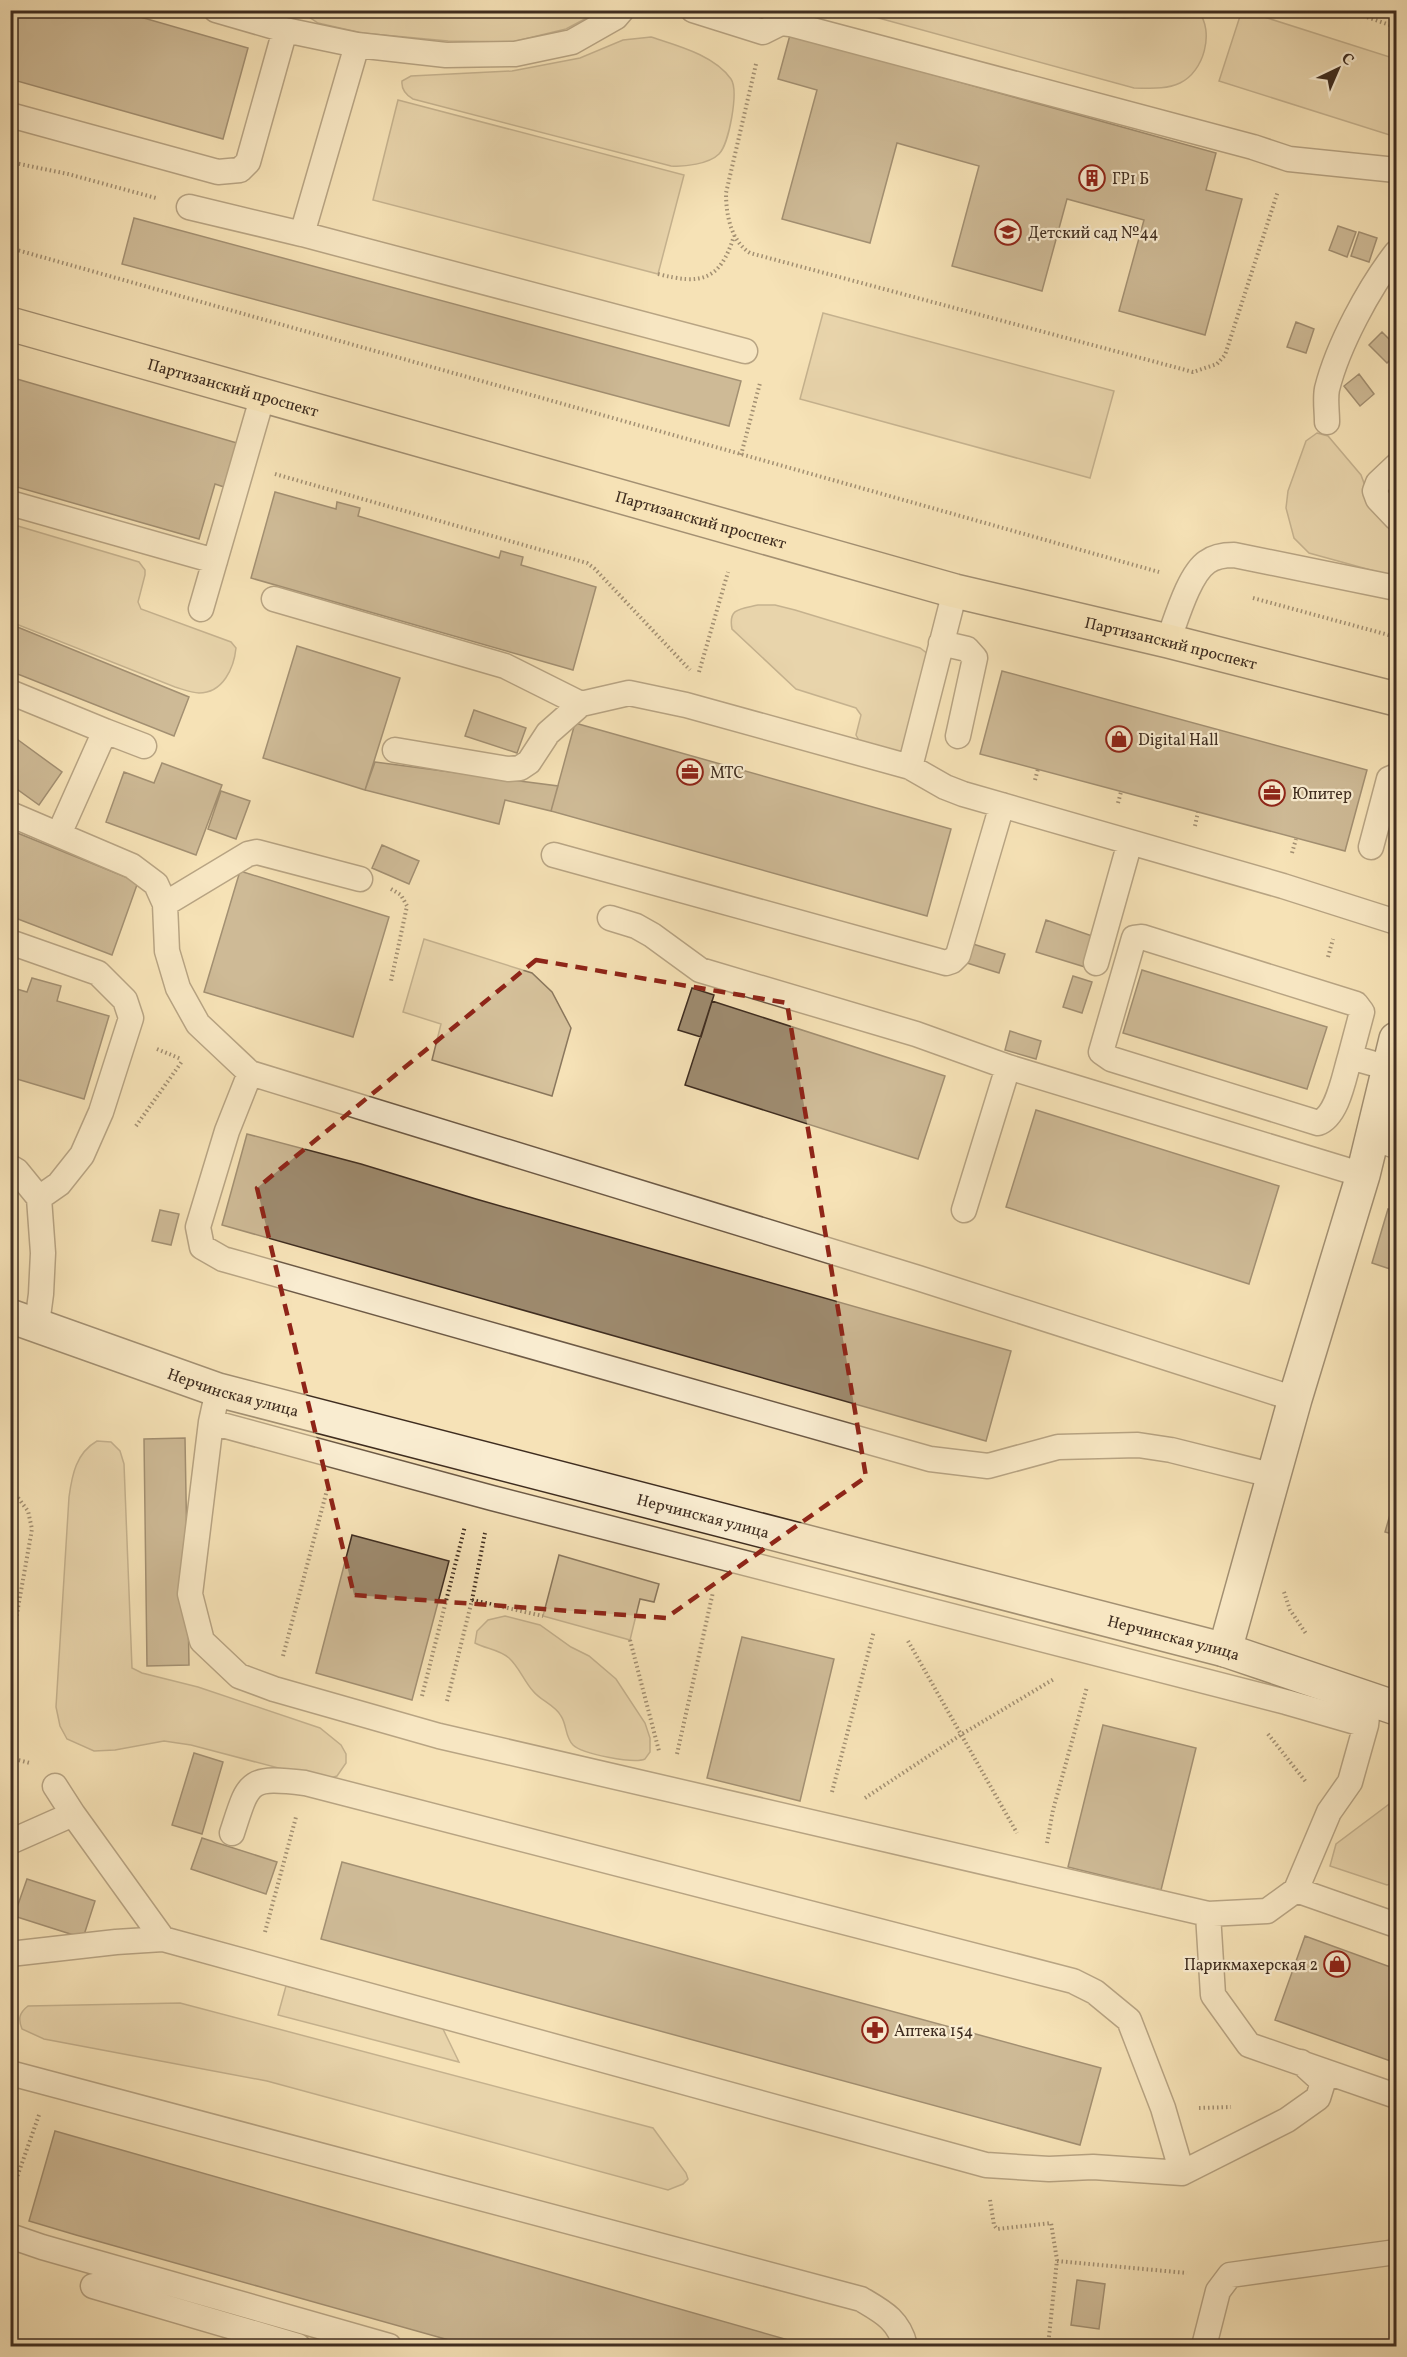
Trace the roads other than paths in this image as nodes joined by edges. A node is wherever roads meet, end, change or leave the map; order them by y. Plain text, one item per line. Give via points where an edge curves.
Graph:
1 (216, 10) edge
2 (622, 10) edge
3 (693, 10) edge
4 (285, 30) junction
5 (357, 45) junction
6 (10, 115) edge
7 (1396, 170) edge
8 (189, 207) road end
9 (302, 234) junction
10 (1396, 253) edge
11 (10, 324) edge
12 (746, 351) road end
13 (263, 395) junction
14 (1327, 422) dead end
15 (1396, 466) edge
16 (10, 503) edge
17 (1396, 518) edge
18 (215, 561) junction
19 (1396, 588) edge
20 (955, 591) junction
21 (274, 599) dead end
22 (201, 609) dead end
23 (1168, 641) junction
24 (941, 643) junction
25 (10, 692) edge
26 (1396, 699) edge
27 (581, 704) junction
28 (105, 731) junction
29 (958, 736) dead end
30 (144, 746) dead end
31 (395, 750) dead end
32 (910, 767) junction
33 (1396, 776) edge
34 (1002, 806) junction
35 (10, 814) edge
36 (58, 834) junction
37 (1130, 842) junction
38 (1371, 847) dead end
39 (554, 855) dead end
40 (360, 879) road end
41 (165, 904) junction
42 (610, 918) dead end
43 (1396, 922) edge
44 (10, 942) edge
45 (1096, 963) dead end
46 (1393, 1054) edge
47 (1350, 1057) junction
48 (1008, 1067) junction
49 (250, 1073) junction
50 (1384, 1142) edge
51 (10, 1167) edge
52 (1363, 1175) junction
53 (39, 1198) junction
54 (964, 1210) dead end
55 (24, 1320) edge
56 (218, 1390) junction
57 (1295, 1399) junction
58 (211, 1422) junction
59 (1275, 1476) junction
60 (1225, 1650) junction
61 (1377, 1711) edge
62 (55, 1786) dead end
63 (73, 1814) junction
64 (232, 1833) dead end
65 (10, 1842) edge
66 (1296, 1890) junction
67 (1208, 1914) junction
68 (1396, 1925) edge
69 (163, 1939) junction
70 (10, 1954) edge
71 (1301, 2062) junction
72 (10, 2073) edge
73 (1396, 2096) edge
74 (1182, 2173) junction
75 (10, 2236) edge
76 (1396, 2252) edge
77 (93, 2286) dead end
78 (298, 2346) edge
79 (389, 2346) edge
80 (904, 2346) edge
81 (1204, 2346) edge

1 - 4 lane
2 - 5 lane via 572,42 515,54 446,55
3 - 7 lane via 763,32 781,23 790,24 1289,159
4 - 5 lane
4 - 6 lane via 248,162 240,170 218,172
5 - 9 lane
8 - 9 lane
9 - 12 lane
10 - 14 lane via 1338,354 1326,392
11 - 13 main road, Партизанский проспект
13 - 18 lane
13 - 20 main road, Партизанский проспект
15 - 17 lane via 1375,491
16 - 18 lane
18 - 22 lane
19 - 23 lane via 1221,555 1206,562 1192,581
20 - 23 main road, Партизанский проспект
20 - 24 lane
21 - 27 lane via 505,666
23 - 26 main road, Партизанский проспект
24 - 29 lane via 967,650 975,658
24 - 32 lane
25 - 28 lane
27 - 31 lane via 548,733 529,762 520,768
27 - 32 lane via 630,693
28 - 30 lane
28 - 36 lane
32 - 34 lane via 945,787
33 - 38 lane via 1389,779
34 - 37 lane
34 - 39 lane via 958,955 946,963
35 - 36 lane
36 - 41 lane via 132,866 156,884
37 - 43 lane
37 - 45 lane
40 - 41 lane via 257,852
41 - 49 lane via 167,951 178,988 198,1024
42 - 48 lane via 652,934 700,970 916,1034
44 - 53 lane via 98,973 125,1000 131,1018 101,1112 82,1155 59,1184
46 - 47 lane
46 - 50 street
47 - 47 lane via 1361,1009 1356,1004 1142,937 1134,938 1101,1052 1111,1059 1318,1123 1333,1111
48 - 52 lane
48 - 54 lane
49 - 57 lane via 918,1278
49 - 59 lane via 227,1131 198,1227 202,1247 223,1259 930,1459 988,1466 1059,1447 1138,1445
50 - 52 street
51 - 53 lane
52 - 57 street
53 - 55 lane via 41,1294
55 - 56 street, Нерчинская улица
56 - 58 lane
56 - 60 street, Нерчинская улица
57 - 59 street
58 - 61 lane via 1233,1688
58 - 67 lane via 190,1594 202,1641 239,1676 440,1736
59 - 60 street
60 - 61 street, Нерчинская улица
61 - 66 lane via 1350,1782 1329,1812
62 - 63 lane
63 - 65 lane
63 - 69 lane
64 - 74 lane via 247,1790 258,1782 276,1779 305,1783 1073,1981 1095,1992 1129,2020
66 - 67 lane via 1267,1911
66 - 68 lane
67 - 71 lane via 1213,1995 1249,2045
69 - 70 lane
69 - 74 lane via 986,2165
71 - 73 lane
71 - 74 lane via 1323,2082 1318,2098 1287,2120
72 - 80 lane via 861,2299 885,2313 901,2332
75 - 79 lane
76 - 81 lane via 1230,2275 1218,2291
77 - 78 lane

